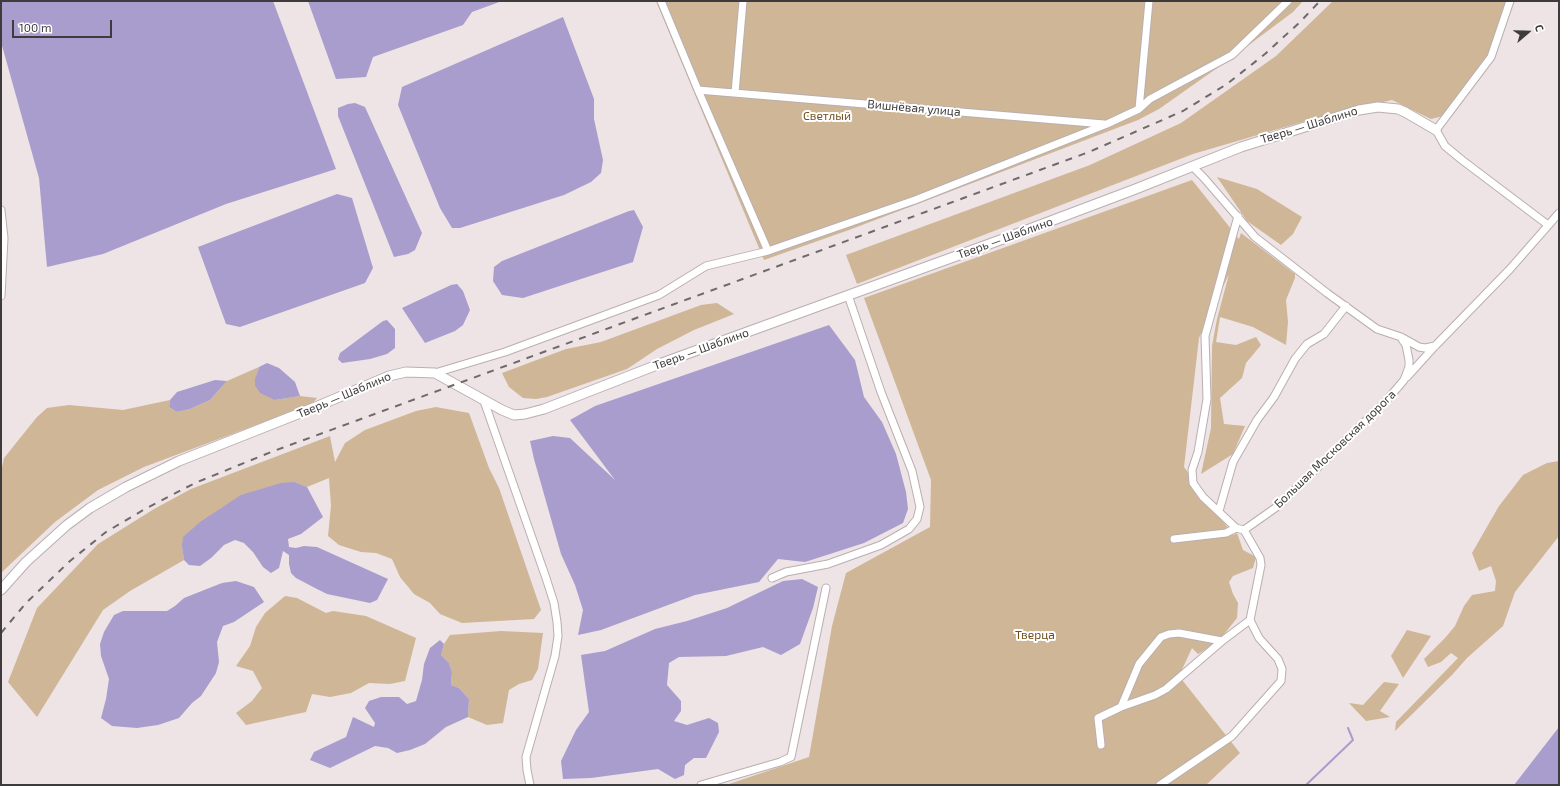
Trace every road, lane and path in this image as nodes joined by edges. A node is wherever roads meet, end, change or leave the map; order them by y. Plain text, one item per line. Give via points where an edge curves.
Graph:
1 (661, 1) edge
2 (743, 1) edge
3 (1149, 1) edge
4 (1288, 1) edge
5 (1510, 1) edge
6 (698, 90) junction
7 (735, 93) junction
8 (1139, 109) junction
9 (1107, 124) junction
10 (1436, 130) junction
11 (1192, 166) junction
12 (1, 210) edge
13 (1559, 213) edge
14 (1238, 216) junction
15 (1548, 225) junction
16 (768, 251) junction
17 (848, 295) junction
18 (1, 296) edge
19 (1346, 306) junction
20 (1401, 337) junction
21 (1435, 346) junction
22 (434, 373) junction
23 (1404, 380) junction
24 (484, 401) junction
25 (1219, 511) junction
26 (1236, 528) junction
27 (1244, 530) junction
28 (1174, 540) dead end
29 (772, 578) dead end
30 (826, 588) dead end
31 (1, 590) edge
32 (1250, 620) junction
33 (1222, 641) junction
34 (1121, 707) junction
35 (1101, 745) dead end
36 (530, 785) edge
37 (701, 785) edge
38 (1160, 785) edge

1 - 6 street
2 - 7 street
3 - 8 street
4 - 8 street via 1232,55 1150,99
5 - 10 street via 1491,57
6 - 7 street, Вишнёвая улица
6 - 16 street
7 - 9 street, Вишнёвая улица
8 - 9 street
9 - 16 street via 915,200
10 - 11 street, Тверь — Шаблино via 1401,110 1372,107 1240,147
10 - 15 street via 1445,146
11 - 14 street
11 - 17 street, Тверь — Шаблино
12 - 18 street via 4,238
13 - 15 street, Большая Московская дорога
14 - 19 street via 1255,237
14 - 25 street via 1205,336 1208,399 1192,470 1195,486
15 - 21 street, Большая Московская дорога via 1510,269
16 - 22 street via 706,266 659,295 505,352
17 - 24 street, Тверь — Шаблино via 534,412 514,415
17 - 29 street via 881,392 912,471 920,506 917,519 909,529 881,545 828,564 786,572
19 - 20 street via 1376,329
19 - 25 street via 1324,334 1308,344 1295,359 1274,397 1257,420 1233,462
20 - 21 street via 1419,348
20 - 23 street, Большая Московская дорога via 1406,345 1409,360
21 - 23 street, Большая Московская дорога
22 - 24 street, Тверь — Шаблино
22 - 31 street, Тверь — Шаблино via 406,372 390,376 179,461 144,478 95,505 66,525 26,562
23 - 27 street, Большая Московская дорога via 1387,400 1278,506
24 - 36 street via 546,578 557,622 555,656 526,757
25 - 26 street
26 - 27 street
26 - 28 street via 1226,533
27 - 32 street via 1260,558 1261,565
30 - 37 street via 791,757
32 - 33 street
32 - 38 street via 1259,638 1278,659 1281,681 1232,736
33 - 34 street via 1166,689
33 - 34 street via 1179,633 1161,637 1139,664
34 - 35 street via 1098,718

